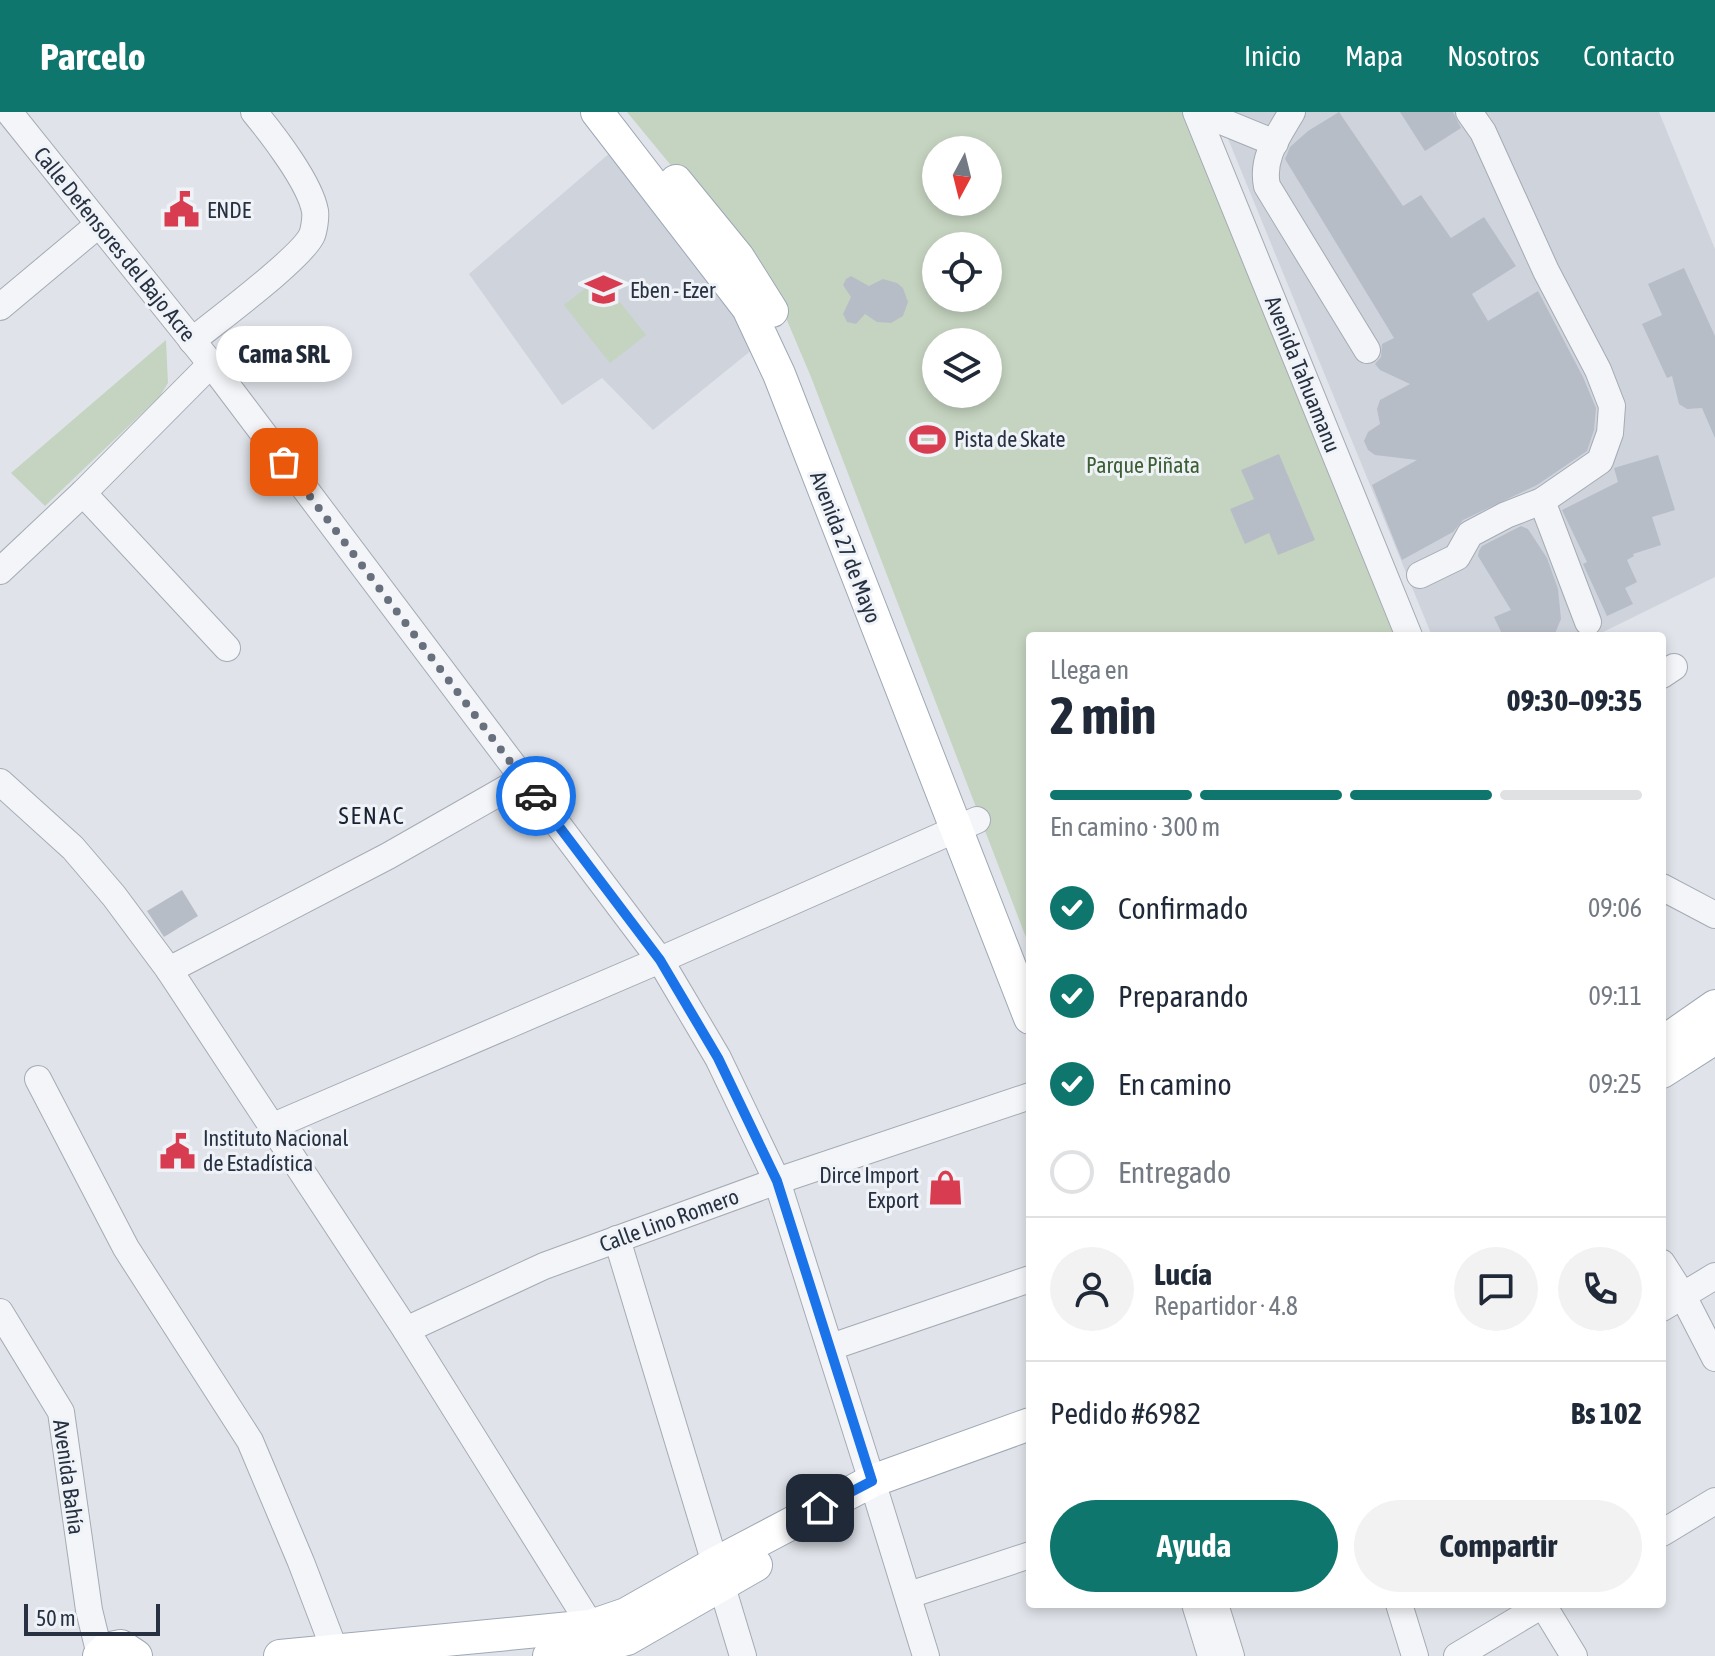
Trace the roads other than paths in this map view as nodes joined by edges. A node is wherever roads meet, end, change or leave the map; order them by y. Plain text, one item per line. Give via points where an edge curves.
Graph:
1 (9, 112) edge
2 (254, 112) edge
3 (597, 112) edge
4 (621, 112) edge
5 (1198, 112) edge
6 (1292, 112) edge
7 (1469, 112) edge
8 (1275, 143) junction
9 (98, 225) junction
10 (0, 307) edge
11 (192, 341) junction
12 (1367, 350) dead end
13 (211, 364) junction
14 (83, 493) junction
15 (1542, 501) junction
16 (0, 571) edge
17 (1420, 575) dead end
18 (1588, 622) dead end
19 (1407, 632) edge
20 (227, 648) dead end
21 (523, 779) junction
22 (0, 782) edge
23 (967, 824) junction
24 (1666, 889) edge
25 (1715, 915) edge
26 (1026, 951) edge
27 (660, 960) junction
28 (169, 970) junction
29 (1026, 1006) edge
30 (1715, 1006) edge
31 (1715, 1038) edge
32 (1666, 1040) edge
33 (1666, 1069) edge
34 (38, 1079) dead end
35 (1026, 1097) edge
36 (271, 1127) junction
37 (777, 1181) junction
38 (617, 1239) junction
39 (1715, 1276) edge
40 (1666, 1277) edge
41 (1026, 1280) edge
42 (1673, 1302) edge
43 (0, 1312) edge
44 (406, 1330) junction
45 (831, 1347) junction
46 (1715, 1358) edge
47 (1026, 1426) edge
48 (1026, 1445) edge
49 (874, 1489) junction
50 (1715, 1501) edge
51 (1666, 1531) edge
52 (1026, 1556) edge
53 (719, 1573) junction
54 (909, 1595) junction
55 (1196, 1608) edge
56 (1216, 1608) edge
57 (1400, 1608) edge
58 (1537, 1608) edge
59 (1546, 1608) edge
60 (591, 1626) junction
61 (335, 1651) junction
62 (114, 1653) edge
63 (280, 1656) edge
64 (549, 1656) edge
65 (743, 1656) edge
66 (926, 1656) edge
67 (1211, 1656) edge
68 (1231, 1656) edge
69 (1415, 1656) edge
70 (1457, 1656) edge
71 (1574, 1656) edge

1 - 9 street, Calle Defensores del Bajo Acre
2 - 11 street via 308,193 316,214 311,236 290,260
3 - 23 main road, Avenida 27 de Mayo via 748,308
4 - 23 main road, Avenida 27 de Mayo via 738,257 779,321
5 - 8 street
5 - 19 street, Avenida Tahuamanu
6 - 8 street
7 - 15 street via 1612,406 1600,461
8 - 12 street via 1264,169 1267,186
9 - 10 street
9 - 11 street, Calle Defensores del Bajo Acre
11 - 13 street, Calle Defensores del Bajo Acre
13 - 14 street
13 - 21 street, Calle Defensores del Bajo Acre
14 - 16 street
14 - 20 street
15 - 17 street via 1470,534 1457,557
15 - 18 street
21 - 27 street, Calle Defensores del Bajo Acre
21 - 28 street
22 - 28 street via 73,848
23 - 26 main road, Avenida 27 de Mayo
23 - 27 street
23 - 29 main road, Avenida 27 de Mayo
24 - 25 street
27 - 36 street
27 - 37 street, Calle Defensores del Bajo Acre via 718,1058
28 - 36 street
30 - 32 main road
31 - 33 main road
34 - 61 street via 126,1248 250,1441
35 - 37 street, Calle Lino Romero
36 - 44 street
37 - 38 street, Calle Lino Romero
37 - 45 street, Calle Defensores del Bajo Acre
38 - 44 street, Calle Lino Romero via 544,1266
38 - 53 street
39 - 42 street
40 - 42 street
41 - 45 street
42 - 46 street
43 - 62 street, Avenida Bahía via 61,1412 89,1610 107,1624
44 - 60 street
45 - 49 street, Calle Defensores del Bajo Acre
47 - 49 main road
48 - 49 main road
49 - 53 main road
49 - 54 street, Calle Defensores del Bajo Acre
50 - 51 street
52 - 54 street
53 - 60 main road
53 - 64 main road via 627,1639
53 - 65 street
54 - 66 street, Calle Defensores del Bajo Acre
55 - 67 street
56 - 68 street
57 - 69 street
58 - 70 street
59 - 71 street
60 - 61 main road
61 - 63 main road

